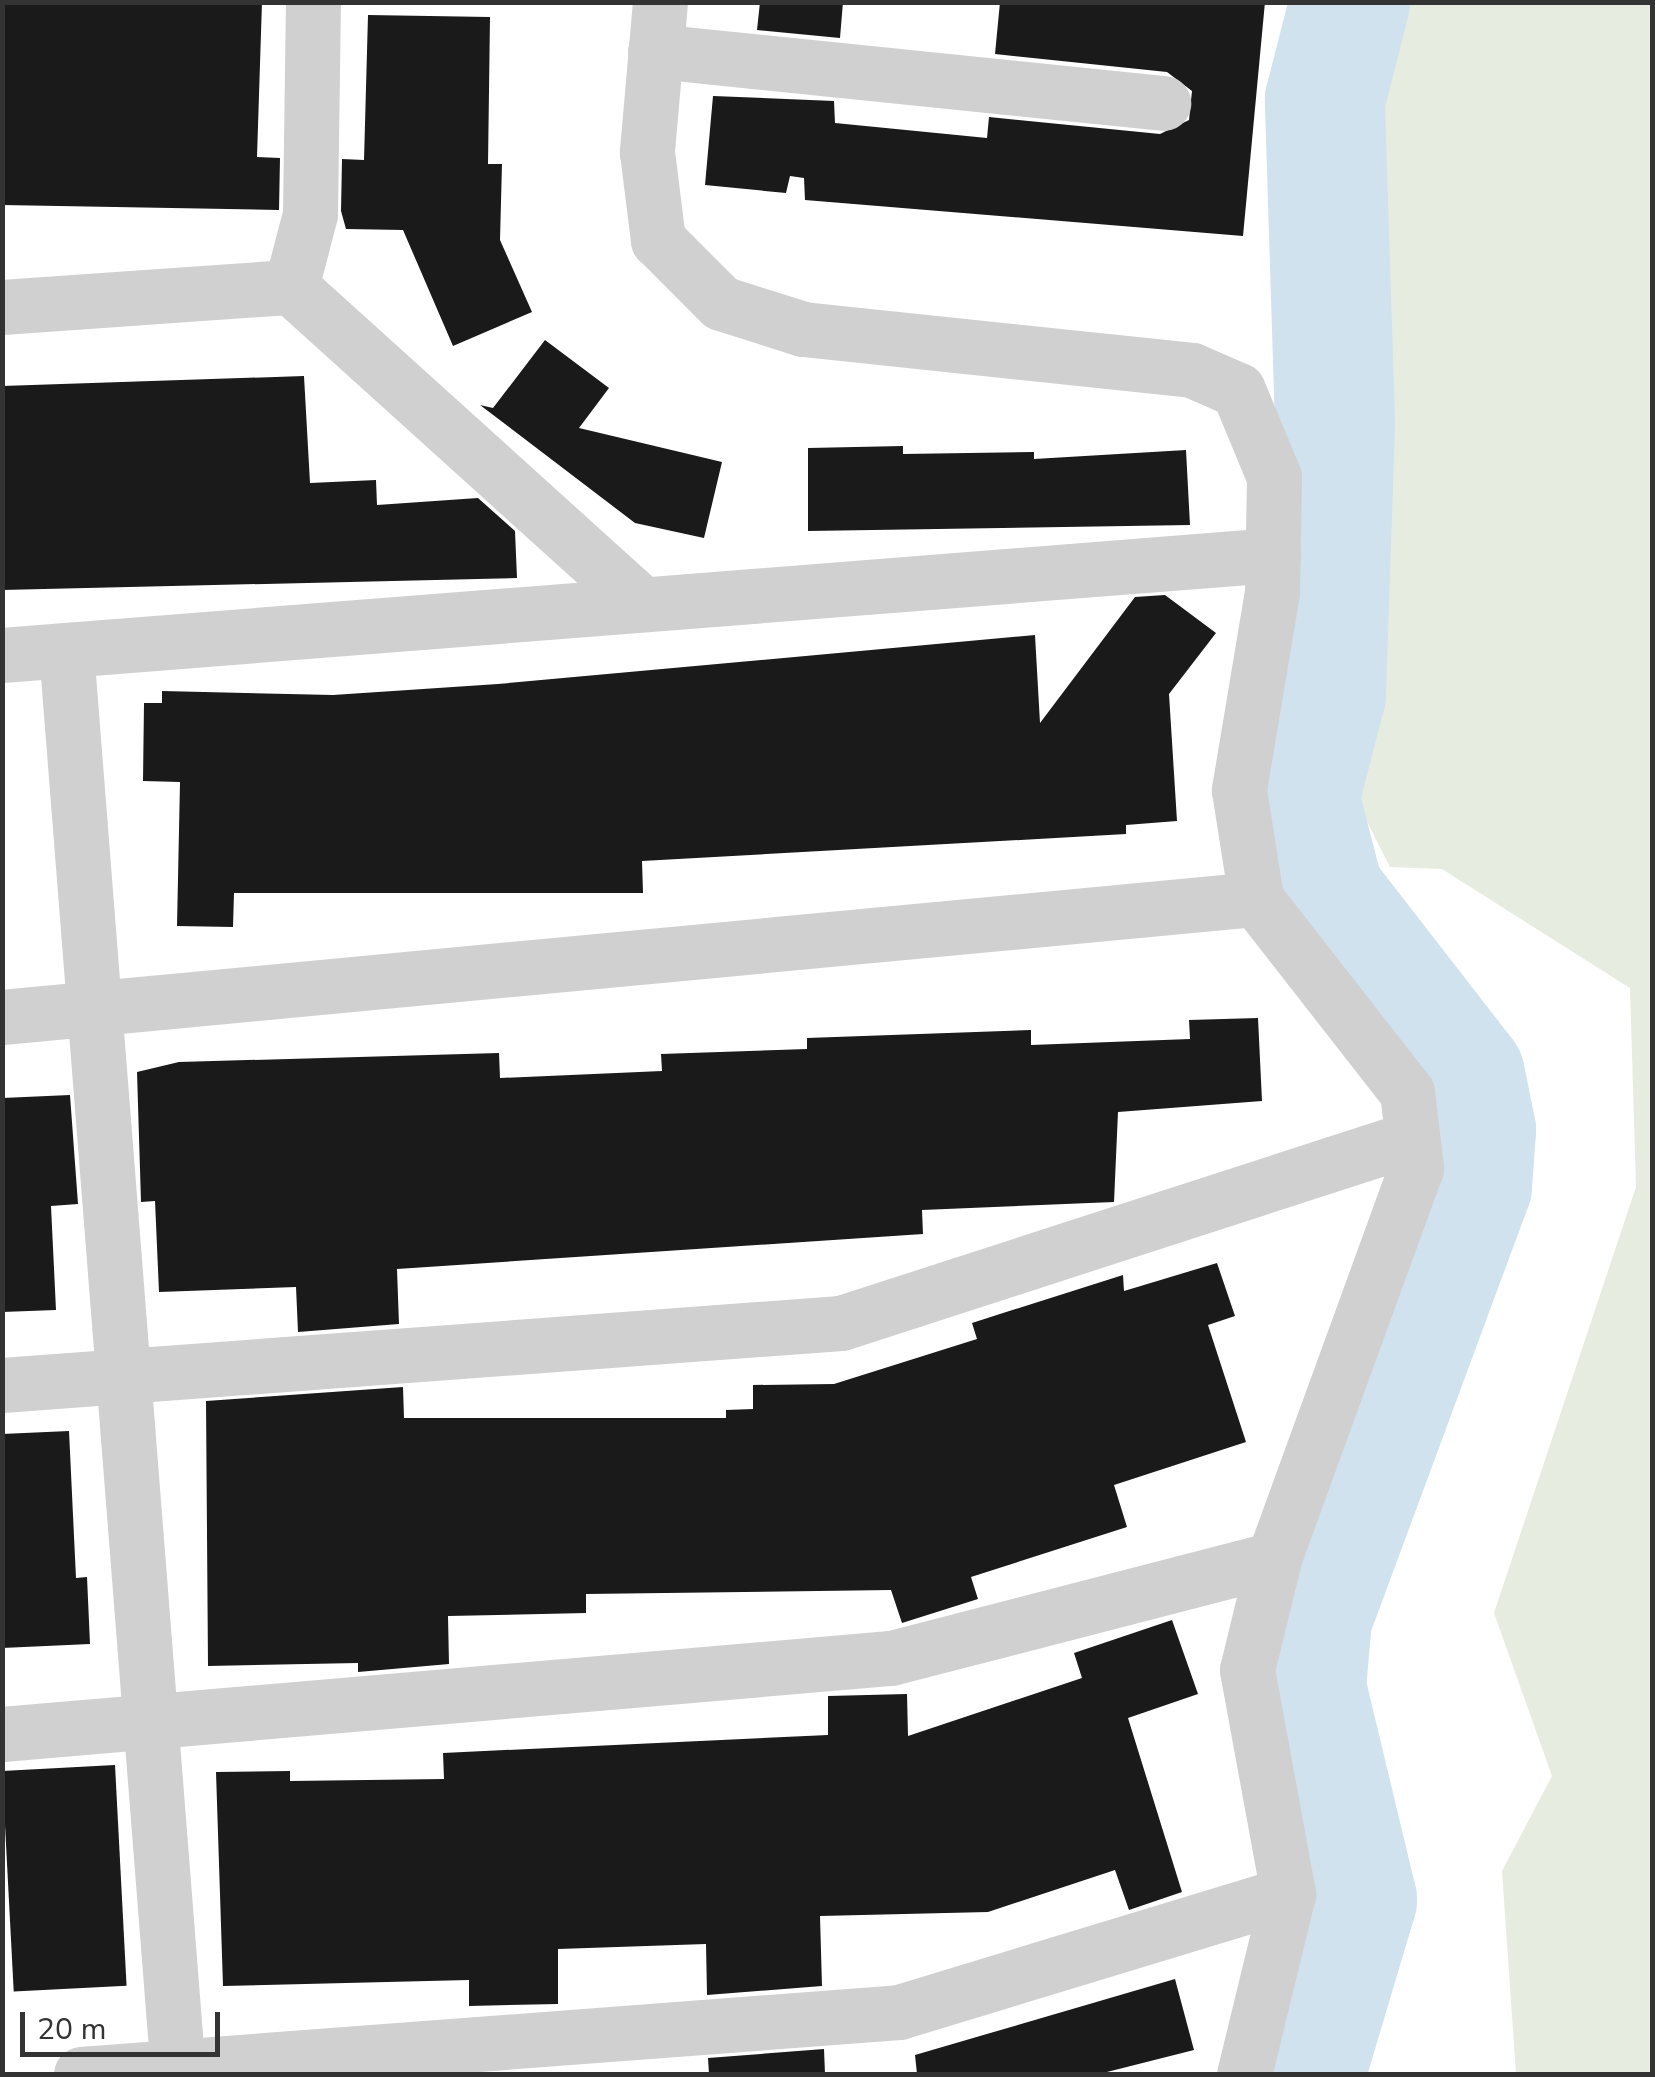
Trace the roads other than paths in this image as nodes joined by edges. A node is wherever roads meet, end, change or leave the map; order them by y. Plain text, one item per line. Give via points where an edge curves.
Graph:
1 (313, 2) edge
2 (657, 27) edge
3 (1163, 103) dead end
4 (291, 286) junction
5 (2, 307) edge
6 (1272, 555) junction
7 (642, 604) junction
8 (66, 650) junction
9 (2, 655) edge
10 (1256, 900) junction
11 (94, 1010) junction
12 (2, 1017) edge
13 (1412, 1138) junction
14 (124, 1375) junction
15 (2, 1385) edge
16 (1274, 1559) junction
17 (150, 1723) junction
18 (2, 1734) edge
19 (1288, 1894) junction
20 (177, 2070) edge
21 (80, 2074) edge
22 (1244, 2074) edge

1 - 4 street via 310,214
2 - 3 street
2 - 6 street via 647,152 658,240 721,303 803,329 1192,370 1238,390 1274,477
4 - 5 street
4 - 7 street
6 - 7 street
6 - 10 street via 1240,790
7 - 8 street
8 - 9 street
8 - 11 street
10 - 11 street
10 - 13 street via 1407,1092
11 - 12 street
11 - 14 street
13 - 14 street via 840,1323
13 - 16 street via 1416,1168
14 - 15 street
14 - 17 street
16 - 17 street via 891,1658
16 - 19 street via 1247,1670
17 - 18 street
17 - 20 street
19 - 20 street via 900,2012
19 - 22 street
20 - 21 street

